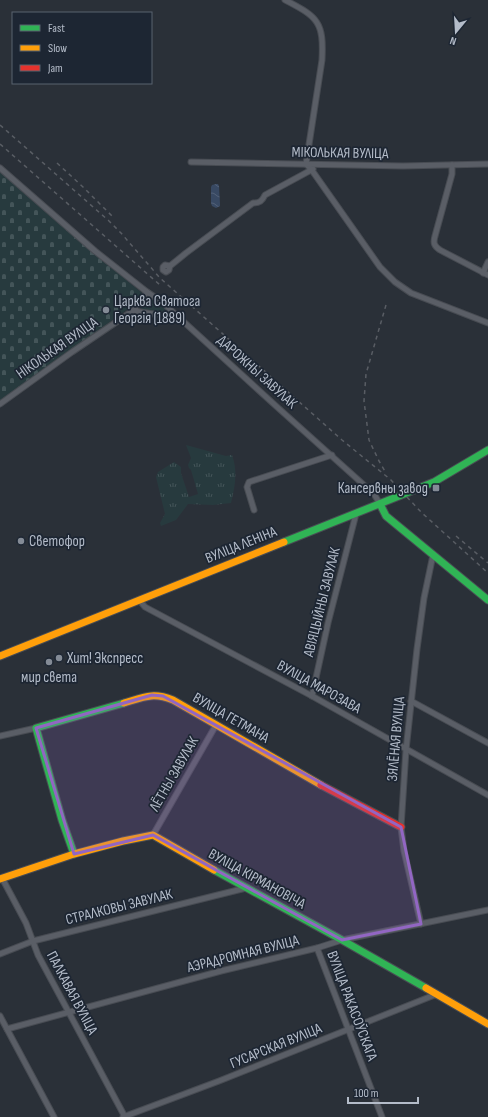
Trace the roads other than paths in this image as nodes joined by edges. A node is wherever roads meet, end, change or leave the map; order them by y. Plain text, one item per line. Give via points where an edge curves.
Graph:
1 (285, 0) edge
2 (191, 162) dead end
3 (306, 164) junction
4 (322, 164) junction
5 (488, 164) edge
6 (452, 165) junction
7 (0, 168) edge
8 (311, 169) junction
9 (488, 262) edge
10 (170, 266) dead end
11 (482, 273) junction
12 (488, 276) edge
13 (147, 292) junction
14 (134, 310) junction
15 (173, 313) junction
16 (488, 323) edge
17 (0, 404) edge
18 (488, 450) edge
19 (332, 455) junction
20 (380, 504) junction
21 (254, 510) dead end
22 (356, 514) junction
23 (433, 555) junction
24 (488, 600) edge
25 (140, 601) junction
26 (0, 655) edge
27 (312, 696) junction
28 (411, 701) junction
29 (216, 725) junction
30 (36, 728) junction
31 (0, 736) edge
32 (488, 743) edge
33 (406, 750) junction
34 (488, 795) edge
35 (401, 827) junction
36 (153, 835) junction
37 (74, 854) junction
38 (1, 878) edge
39 (246, 888) junction
40 (488, 910) edge
41 (421, 924) junction
42 (342, 940) junction
43 (33, 941) junction
44 (317, 948) junction
45 (0, 954) edge
46 (437, 994) junction
47 (68, 1013) junction
48 (0, 1016) edge
49 (488, 1024) edge
50 (7, 1029) junction
51 (348, 1030) junction
52 (54, 1117) edge
53 (124, 1117) edge
54 (382, 1117) edge

1 - 3 street via 312,17 321,31 322,60
2 - 3 street, МІКОЛЬКАЯ ВУЛІЦА
3 - 4 street, МІКОЛЬКАЯ ВУЛІЦА
3 - 8 street
4 - 6 street, МІКОЛЬКАЯ ВУЛІЦА
4 - 8 street
5 - 6 street, МІКОЛЬКАЯ ВУЛІЦА
6 - 11 street via 452,174 435,236 435,246
7 - 13 street, ДАРОЖНЫ ЗАВУЛАК
8 - 10 street via 265,196 261,202 253,203
8 - 16 street via 380,267 395,282 411,292
9 - 11 street
11 - 12 street
13 - 14 street
13 - 15 street, ДАРОЖНЫ ЗАВУЛАК
14 - 15 street via 167,316
14 - 17 street, НІКОЛЬКАЯ ВУЛІЦА
15 - 19 street, ДАРОЖНЫ ЗАВУЛАК
18 - 20 street, ВУЛІЦА ЛЕНІНА via 434,482
19 - 20 street, ДАРОЖНЫ ЗАВУЛАК via 374,494
19 - 21 street via 249,482 247,487
20 - 22 street, ВУЛІЦА ЛЕНІНА
20 - 23 street via 386,516
22 - 25 street, ВУЛІЦА ЛЕНІНА
22 - 27 street, АВІЯЦЫЙНЫ ЗАВУЛАК
23 - 24 street
23 - 28 street, ЗЯЛЁНАЯ ВУЛІЦА
25 - 26 street, ВУЛІЦА ЛЕНІНА
25 - 27 street, ВУЛІЦА МАРОЗАВА via 145,607
27 - 33 street, ВУЛІЦА МАРОЗАВА
28 - 32 street
28 - 33 street, ЗЯЛЁНАЯ ВУЛІЦА
29 - 30 street, ВУЛІЦА ГЕТМАНА via 163,696 152,696
29 - 35 street, ВУЛІЦА ГЕТМАНА via 315,782
29 - 36 street, ЛЁТНЫ ЗАВУЛАК
30 - 31 street, ВУЛІЦА ГЕТМАНА
30 - 37 street
33 - 34 street, ВУЛІЦА МАРОЗАВА
33 - 35 street, ЗЯЛЁНАЯ ВУЛІЦА
35 - 41 street, ЗЯЛЁНАЯ ВУЛІЦА
36 - 37 street
36 - 39 street, ВУЛІЦА КІРМАНОВІЧА
37 - 38 street
38 - 43 street, ПАЛКАВАЯ ВУЛІЦА
39 - 42 street, ВУЛІЦА КІРМАНОВІЧА
39 - 43 street, СТРАЛКОВЫ ЗАВУЛАК
40 - 41 street, АЭРАДРОМНАЯ ВУЛІЦА
41 - 42 street, АЭРАДРОМНАЯ ВУЛІЦА
42 - 44 street, АЭРАДРОМНАЯ ВУЛІЦА
42 - 46 street, ВУЛІЦА КІРМАНОВІЧА
43 - 45 street, СТРАЛКОВЫ ЗАВУЛАК
43 - 47 street, ПАЛКАВАЯ ВУЛІЦА
44 - 47 street, АЭРАДРОМНАЯ ВУЛІЦА
44 - 51 street, ВУЛІЦА РАКАСОЎСКАГА
46 - 49 street, ВУЛІЦА КІРМАНОВІЧА
46 - 51 street, ГУСАРСКАЯ ВУЛІЦА
47 - 50 street, АЭРАДРОМНАЯ ВУЛІЦА
47 - 53 street, ПАЛКАВАЯ ВУЛІЦА
48 - 50 street
50 - 52 street
51 - 53 street, ГУСАРСКАЯ ВУЛІЦА
51 - 54 street, ВУЛІЦА РАКАСОЎСКАГА

